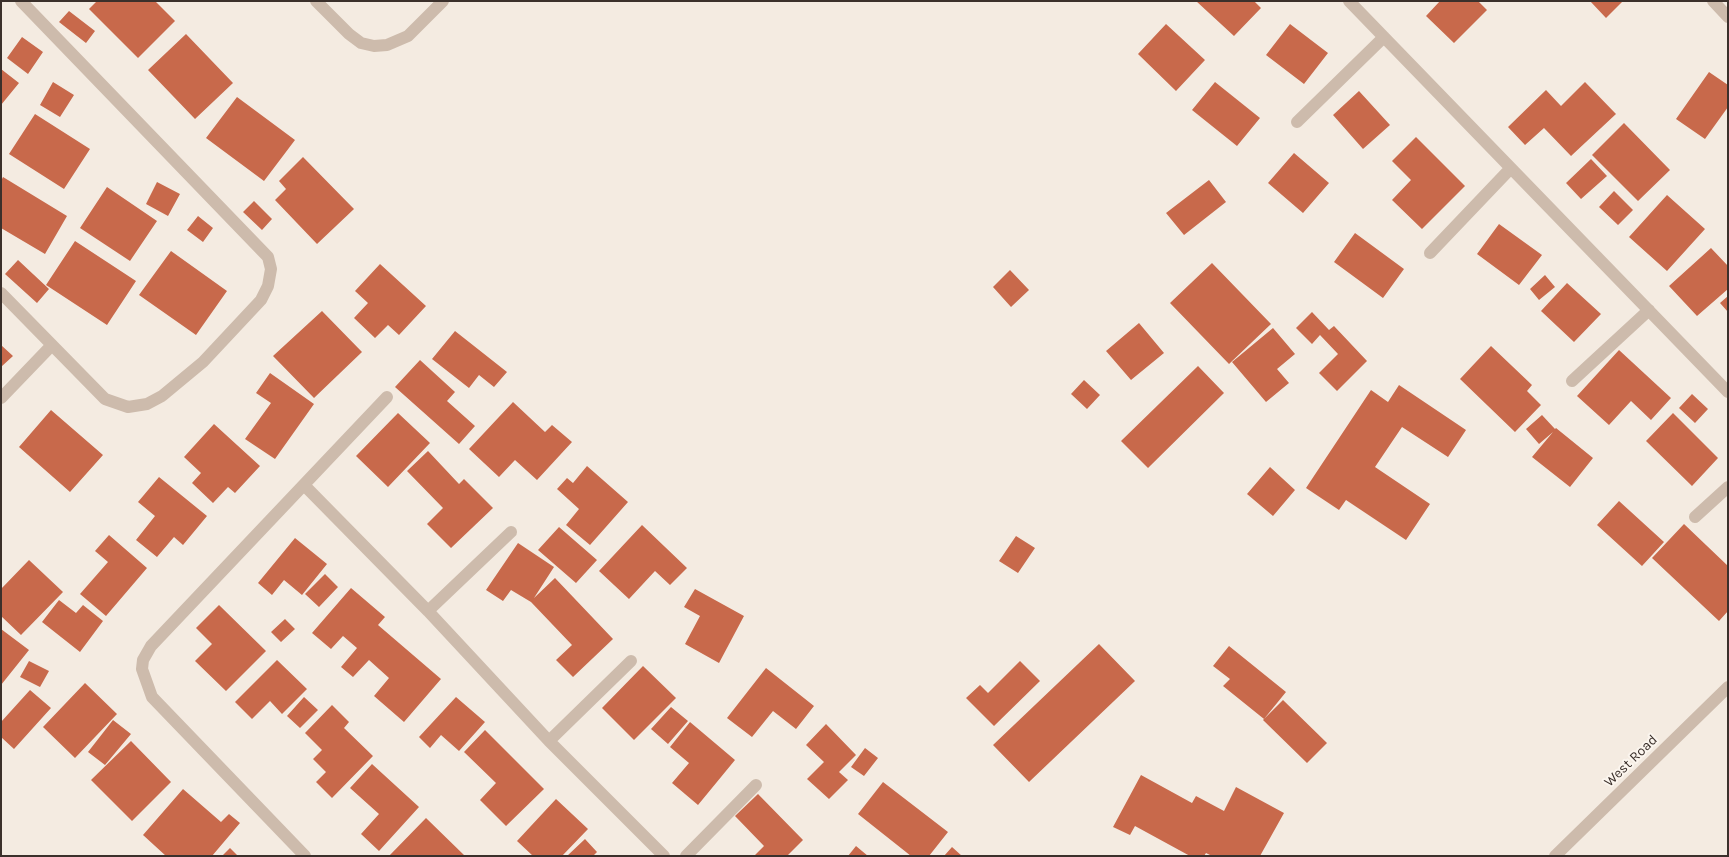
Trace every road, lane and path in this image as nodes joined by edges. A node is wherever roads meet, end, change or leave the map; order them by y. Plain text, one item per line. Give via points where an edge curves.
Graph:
1 (21, 1) edge
2 (316, 1) edge
3 (443, 1) edge
4 (1349, 1) edge
5 (1713, 1) edge
6 (1728, 17) edge
7 (1384, 37) junction
8 (1297, 122) dead end
9 (1511, 168) junction
10 (1430, 254) dead end
11 (1, 293) edge
12 (1649, 310) junction
13 (52, 345) junction
14 (1572, 381) dead end
15 (1728, 392) edge
16 (387, 397) dead end
17 (1, 398) edge
18 (304, 485) junction
19 (1728, 486) edge
20 (1695, 517) dead end
21 (511, 532) dead end
22 (428, 611) junction
23 (631, 661) dead end
24 (1728, 687) edge
25 (550, 741) junction
26 (756, 785) dead end
27 (305, 856) edge
28 (664, 856) edge
29 (686, 856) edge
30 (1555, 856) edge

1 - 13 street via 268,257 271,269 261,300 203,362 162,396 146,404 128,408 105,399
2 - 3 street via 349,34 361,43 374,46 386,46 408,36
4 - 7 street
5 - 6 street
7 - 8 street
7 - 9 street
9 - 10 street
9 - 12 street
11 - 13 street
12 - 14 street
12 - 15 street
13 - 17 street
16 - 18 street
18 - 22 street
18 - 27 street via 150,646 142,670 152,697
19 - 20 street
21 - 22 street
22 - 25 street
23 - 25 street
24 - 30 street, West Road
25 - 28 street
26 - 29 street

